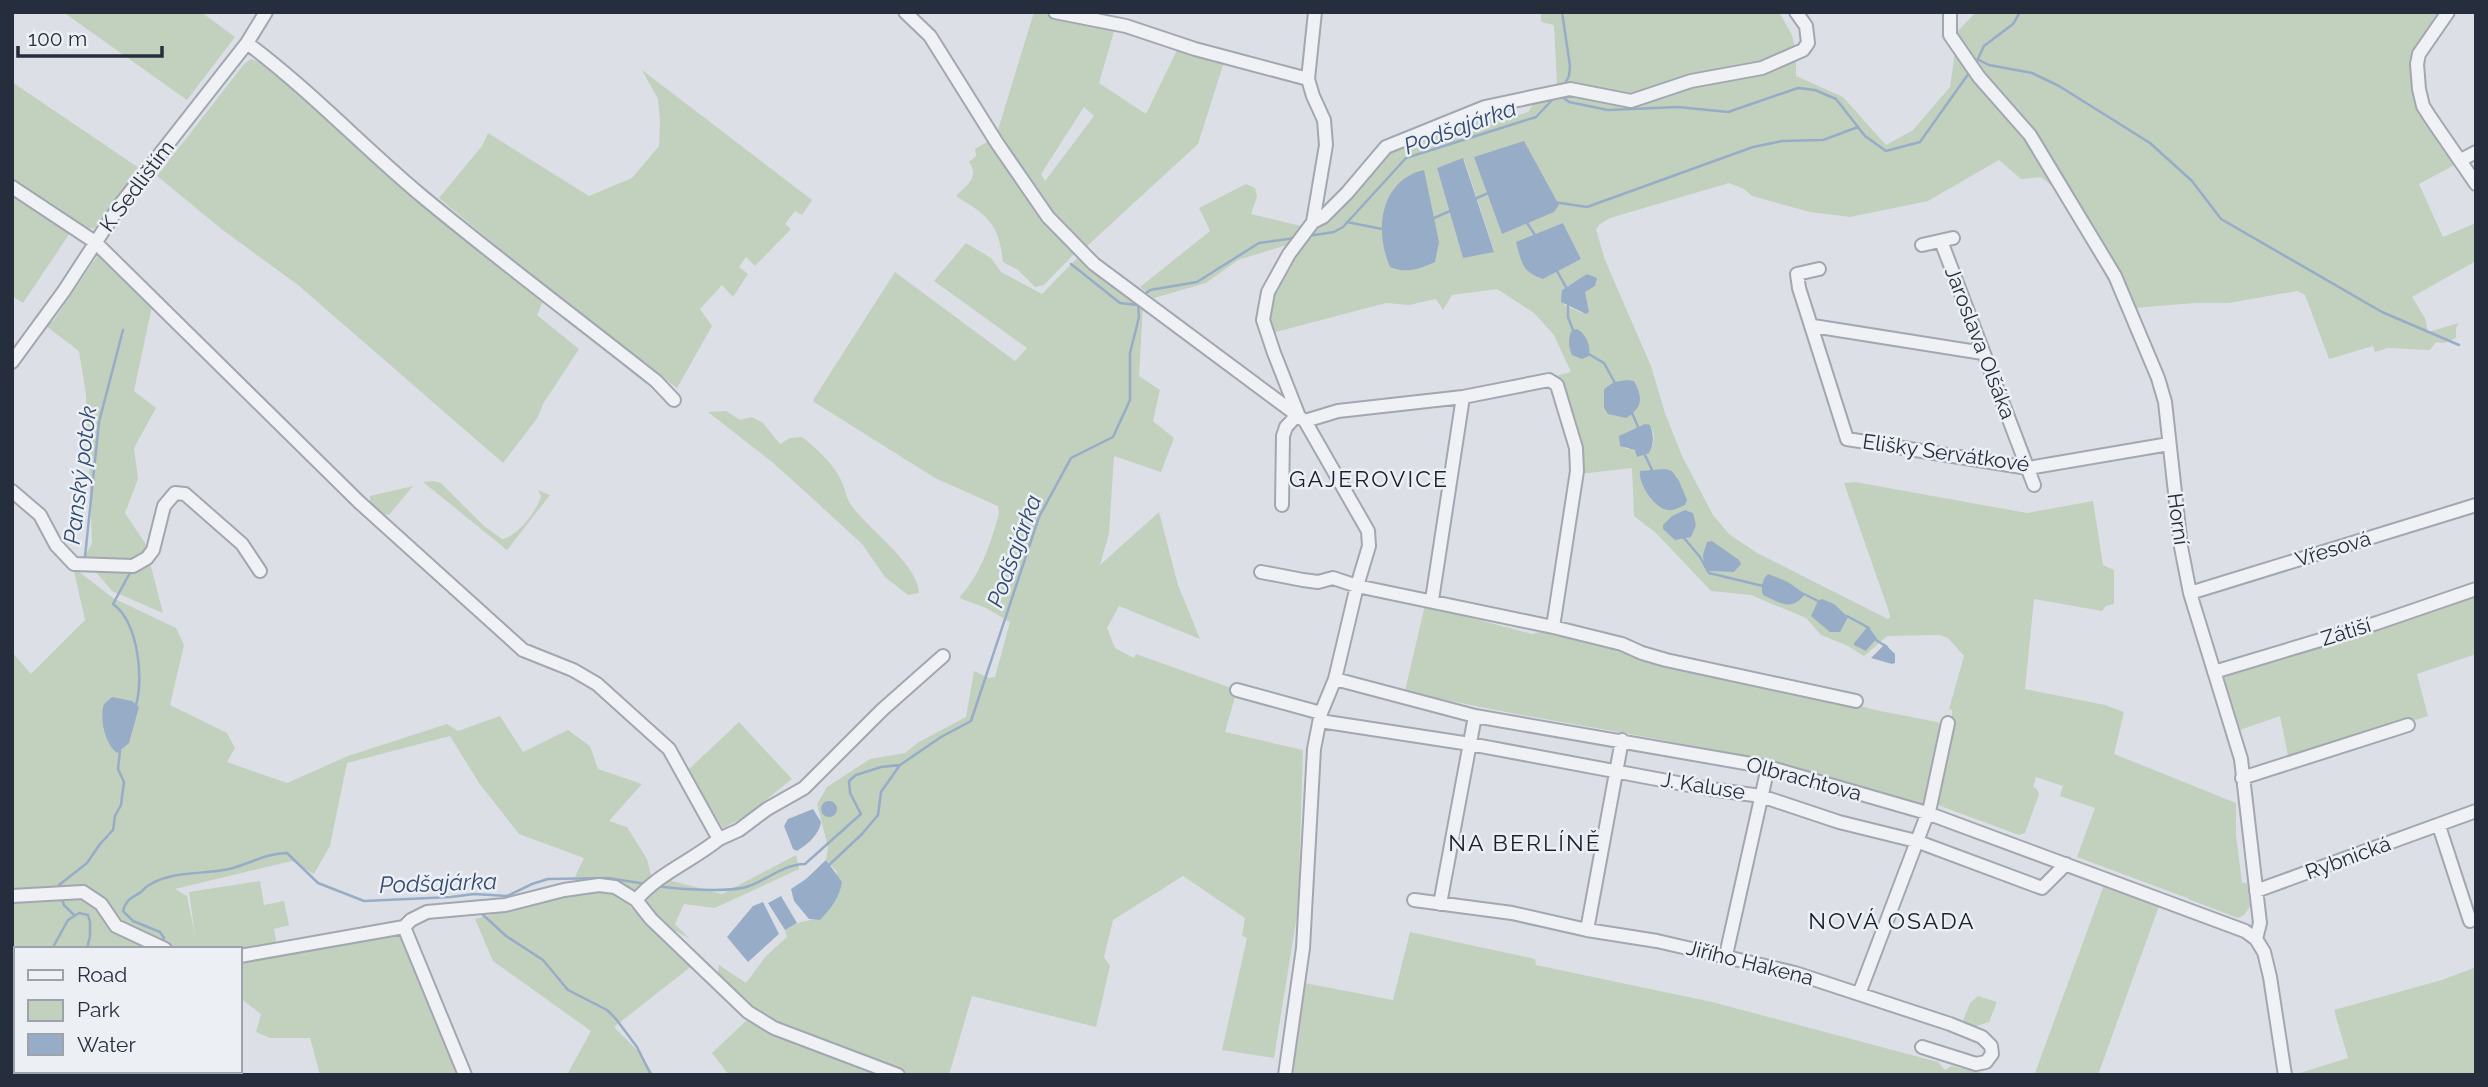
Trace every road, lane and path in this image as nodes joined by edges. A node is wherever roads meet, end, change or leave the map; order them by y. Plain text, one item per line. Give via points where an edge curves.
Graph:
1 (266, 12) edge
2 (905, 12) edge
3 (1055, 12) edge
4 (1315, 12) edge
5 (1796, 12) edge
6 (1950, 12) edge
7 (2448, 12) edge
8 (247, 43) junction
9 (1308, 79) junction
10 (2476, 152) edge
11 (2461, 160) junction
12 (2476, 184) edge
13 (12, 187) edge
14 (1312, 222) junction
15 (95, 242) junction
16 (1922, 245) dead end
17 (1819, 269) dead end
18 (1813, 326) junction
19 (1983, 353) junction
20 (12, 362) edge
21 (1463, 397) junction
22 (674, 400) dead end
23 (1301, 418) junction
24 (2169, 444) junction
25 (2028, 468) junction
26 (2034, 485) dead end
27 (12, 491) edge
28 (1282, 505) dead end
29 (2476, 505) edge
30 (260, 571) dead end
31 (1261, 572) dead end
32 (1357, 586) junction
33 (2476, 589) edge
34 (2190, 593) junction
35 (1432, 600) junction
36 (1553, 626) junction
37 (943, 656) dead end
38 (2214, 671) junction
39 (1335, 679) junction
40 (1237, 690) dead end
41 (1856, 701) dead end
42 (1475, 716) junction
43 (1321, 717) junction
44 (1948, 723) dead end
45 (2408, 725) dead end
46 (1622, 740) junction
47 (1470, 744) junction
48 (1768, 767) junction
49 (1616, 771) junction
50 (2242, 778) junction
51 (1761, 796) junction
52 (2476, 811) edge
53 (1927, 813) junction
54 (2439, 826) junction
55 (719, 839) junction
56 (1916, 841) junction
57 (2066, 864) junction
58 (2256, 891) junction
59 (12, 896) edge
60 (636, 900) junction
61 (1415, 900) dead end
62 (1440, 904) junction
63 (2470, 921) dead end
64 (404, 927) junction
65 (1587, 930) junction
66 (2256, 939) junction
67 (161, 946) edge
68 (242, 956) edge
69 (1726, 956) junction
70 (1860, 994) junction
71 (1923, 1047) dead end
72 (464, 1075) edge
73 (898, 1075) edge
74 (1285, 1075) edge
75 (2285, 1075) edge

1 - 8 street, K Sedlištím
2 - 23 street via 930,36 1048,217 1088,260
3 - 9 street via 1126,26
4 - 9 street
5 - 14 street via 1806,26 1808,43 1803,50 1762,68 1691,81 1631,101 1570,89 1537,94 1485,107 1386,147 1346,193
6 - 24 street, Horní via 1950,35 1979,77 2030,135 2115,276 2158,378
7 - 11 street via 2418,54 2418,77 2423,106
8 - 15 street, K Sedlištím
8 - 22 street via 422,196
9 - 14 street via 1324,120 1326,145
10 - 11 street
11 - 12 street
13 - 15 street
14 - 23 street via 1268,292 1264,320
15 - 20 street, K Sedlištím
15 - 55 street via 359,502 523,650 597,684 669,749
16 - 19 street, Jaroslava Olšáka via 1947,239
17 - 18 street via 1797,274
18 - 19 street
18 - 25 street, Elišky Servátkové via 1847,439
19 - 25 street, Jaroslava Olšáka
21 - 23 street
21 - 35 street
21 - 36 street via 1549,380 1557,386 1576,448 1577,471
23 - 28 street via 1286,427 1283,436
23 - 32 street via 1368,531 1369,546
24 - 25 street, Elišky Servátkové
24 - 34 street, Horní
25 - 26 street, Jaroslava Olšáka
27 - 30 street via 40,515 56,545 74,564 133,566 147,558 164,506 175,493 185,494 242,544
29 - 34 street, Vřesová
31 - 32 street via 1310,581 1333,578
32 - 35 street
32 - 39 street
33 - 38 street, Zátiší
34 - 38 street, Horní
35 - 36 street
36 - 41 street via 1666,660
37 - 55 street via 804,788
38 - 50 street, Horní via 2241,759
39 - 42 street, Olbrachtova
39 - 43 street
40 - 43 street, J. Kaluse
42 - 46 street, Olbrachtova
42 - 47 street
43 - 47 street, J. Kaluse
43 - 74 street via 1314,749 1303,948
44 - 53 street
45 - 50 street
46 - 48 street, Olbrachtova
46 - 49 street
47 - 49 street, J. Kaluse
47 - 62 street
48 - 51 street
48 - 53 street, Olbrachtova
49 - 51 street, J. Kaluse
49 - 65 street
50 - 58 street, Horní
51 - 56 street, J. Kaluse
51 - 69 street
52 - 54 street, Rybnická
53 - 56 street
53 - 57 street, Olbrachtova
54 - 58 street, Rybnická
54 - 63 street
55 - 60 street via 650,884
56 - 57 street, J. Kaluse via 2042,888
56 - 70 street
57 - 66 street, Olbrachtova
58 - 66 street, Horní via 2260,923
59 - 67 street via 83,892 101,904 116,926
60 - 64 street via 615,887 599,885 505,905 427,912
60 - 73 street via 748,1012 774,1028
61 - 62 street, Jiřího Hakena
62 - 65 street, Jiřího Hakena via 1511,913
64 - 68 street
64 - 72 street
65 - 69 street, Jiřího Hakena
66 - 75 street, Horní via 2270,977
69 - 70 street, Jiřího Hakena
70 - 71 street, Jiřího Hakena via 1982,1037 1993,1054 1976,1064

